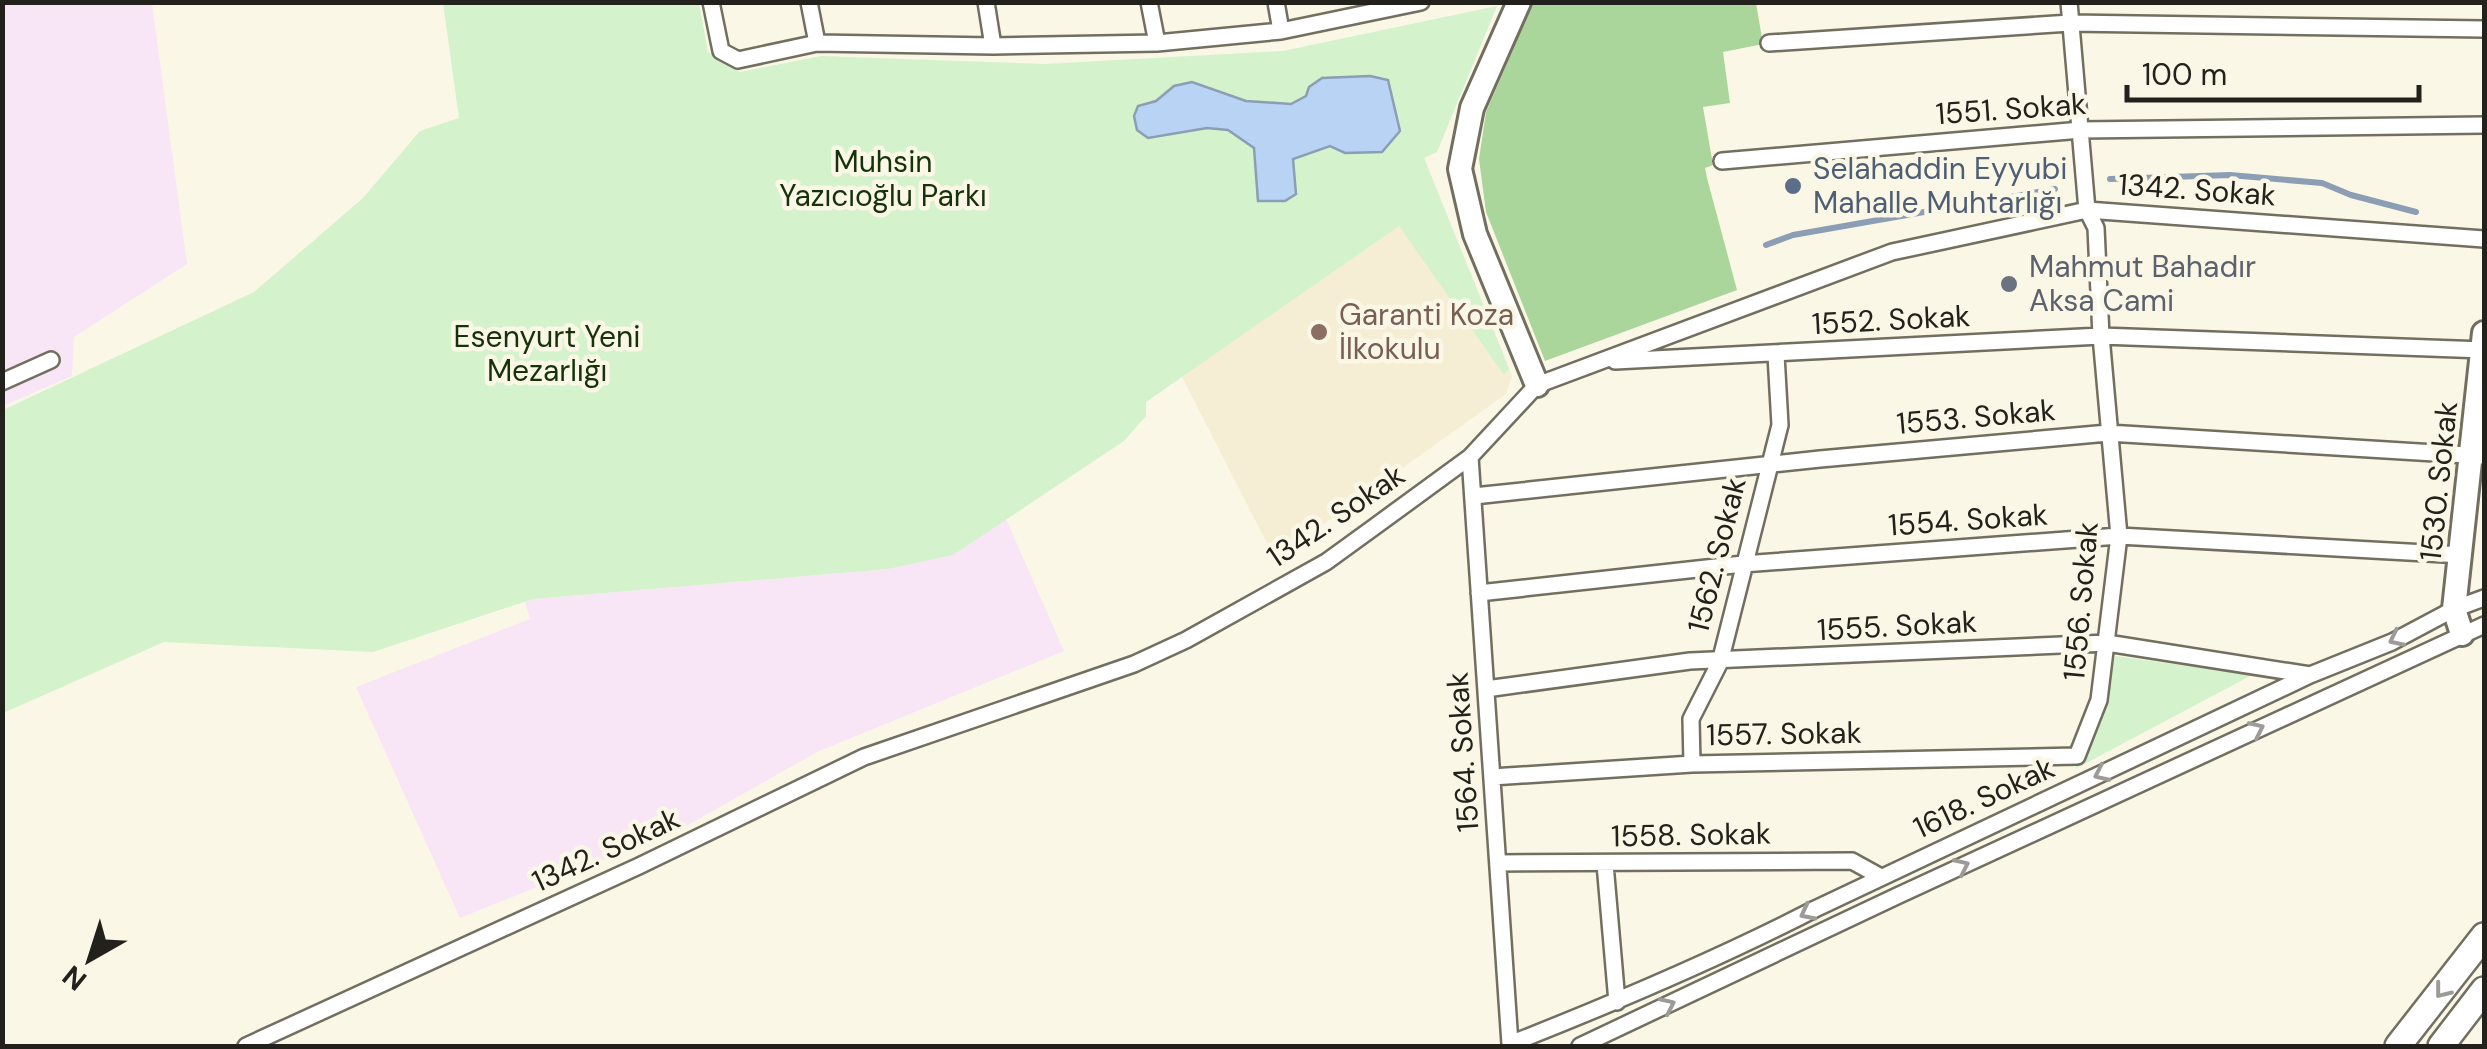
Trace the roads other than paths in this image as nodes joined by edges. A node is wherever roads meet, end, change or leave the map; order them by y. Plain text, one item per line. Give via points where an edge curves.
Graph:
1 (711, 2) edge
2 (809, 2) edge
3 (986, 2) edge
4 (1149, 2) edge
5 (1276, 2) edge
6 (1519, 2) edge
7 (2069, 2) edge
8 (1417, 3) edge
9 (2070, 23) junction
10 (2484, 29) edge
11 (1281, 31) junction
12 (817, 43) junction
13 (1157, 43) junction
14 (1770, 43) dead end
15 (993, 46) junction
16 (2484, 125) edge
17 (2081, 130) junction
18 (1722, 161) dead end
19 (2087, 210) junction
20 (2484, 240) edge
21 (2101, 336) junction
22 (2484, 344) edge
23 (1776, 355) junction
24 (51, 360) dead end
25 (1601, 362) junction
26 (2, 382) edge
27 (1536, 385) junction
28 (2108, 433) junction
29 (2478, 456) edge
30 (1470, 457) junction
31 (1767, 467) junction
32 (1474, 496) junction
33 (2120, 536) junction
34 (2462, 556) junction
35 (1743, 564) junction
36 (1480, 593) junction
37 (2484, 598) edge
38 (2454, 609) junction
39 (2484, 625) edge
40 (2462, 634) junction
41 (2107, 643) junction
42 (1720, 662) junction
43 (2310, 675) junction
44 (1486, 689) junction
45 (2077, 756) joint
46 (1692, 764) junction
47 (1492, 777) junction
48 (1498, 863) junction
49 (1605, 864) junction
50 (1881, 877) junction
51 (2484, 936) edge
52 (2484, 990) edge
53 (1617, 1002) junction
54 (1511, 1045) edge
55 (246, 1046) edge
56 (1580, 1046) edge
57 (2398, 1046) edge
58 (2440, 1046) edge

1 - 12 street via 721,50 738,60
2 - 12 street
3 - 15 street
4 - 13 street
5 - 11 street
6 - 27 street via 1472,108 1460,170 1475,234
7 - 9 street, 1556. Sokak
8 - 11 street
9 - 10 street
9 - 14 street
9 - 17 street, 1556. Sokak
11 - 13 street
12 - 15 street
13 - 15 street
16 - 17 street, 1551. Sokak
17 - 18 street, 1551. Sokak
17 - 19 street, 1556. Sokak
19 - 20 street, 1342. Sokak
19 - 21 street, 1556. Sokak via 2096,228
19 - 25 street, 1342. Sokak via 1892,252
21 - 22 street, 1552. Sokak
21 - 23 street, 1552. Sokak
21 - 28 street, 1556. Sokak
22 - 29 street, 1530. Sokak
23 - 25 street, 1552. Sokak
23 - 31 street, 1562. Sokak via 1780,425
24 - 26 street
25 - 27 street, 1342. Sokak
27 - 30 street, 1342. Sokak
28 - 29 street, 1553. Sokak
28 - 31 street, 1553. Sokak
28 - 33 street, 1556. Sokak
29 - 34 street, 1530. Sokak
30 - 32 street, 1564. Sokak
30 - 55 street, 1342. Sokak via 1326,562 1186,640 864,757
31 - 32 street, 1553. Sokak
31 - 35 street, 1562. Sokak
32 - 36 street, 1564. Sokak
33 - 34 street, 1554. Sokak
33 - 35 street, 1554. Sokak
33 - 41 street, 1556. Sokak
34 - 38 street, 1530. Sokak
35 - 36 street, 1554. Sokak
35 - 42 street, 1562. Sokak
36 - 44 street, 1564. Sokak
37 - 38 street, 1618. Sokak
38 - 40 street, 1530. Sokak
38 -> 43 street, 1618. Sokak
39 - 40 street, 1618. Sokak
56 -> 40 street, 1618. Sokak
41 - 42 street, 1555. Sokak
41 - 43 street, 1555. Sokak
41 - 45 street, 1556. Sokak via 2099,700
42 - 44 street, 1555. Sokak
42 - 46 street, 1562. Sokak via 1691,719
43 -> 50 street, 1618. Sokak
44 - 47 street, 1564. Sokak
45 - 46 street, 1557. Sokak
46 - 47 street, 1557. Sokak
47 - 48 street, 1564. Sokak
48 - 49 street, 1558. Sokak
48 - 54 street, 1564. Sokak
49 - 50 street, 1558. Sokak via 1852,861
49 - 53 street
50 -> 53 street, 1618. Sokak
51 -> 57 main road
52 - 58 main road
53 - 54 street, 1618. Sokak

